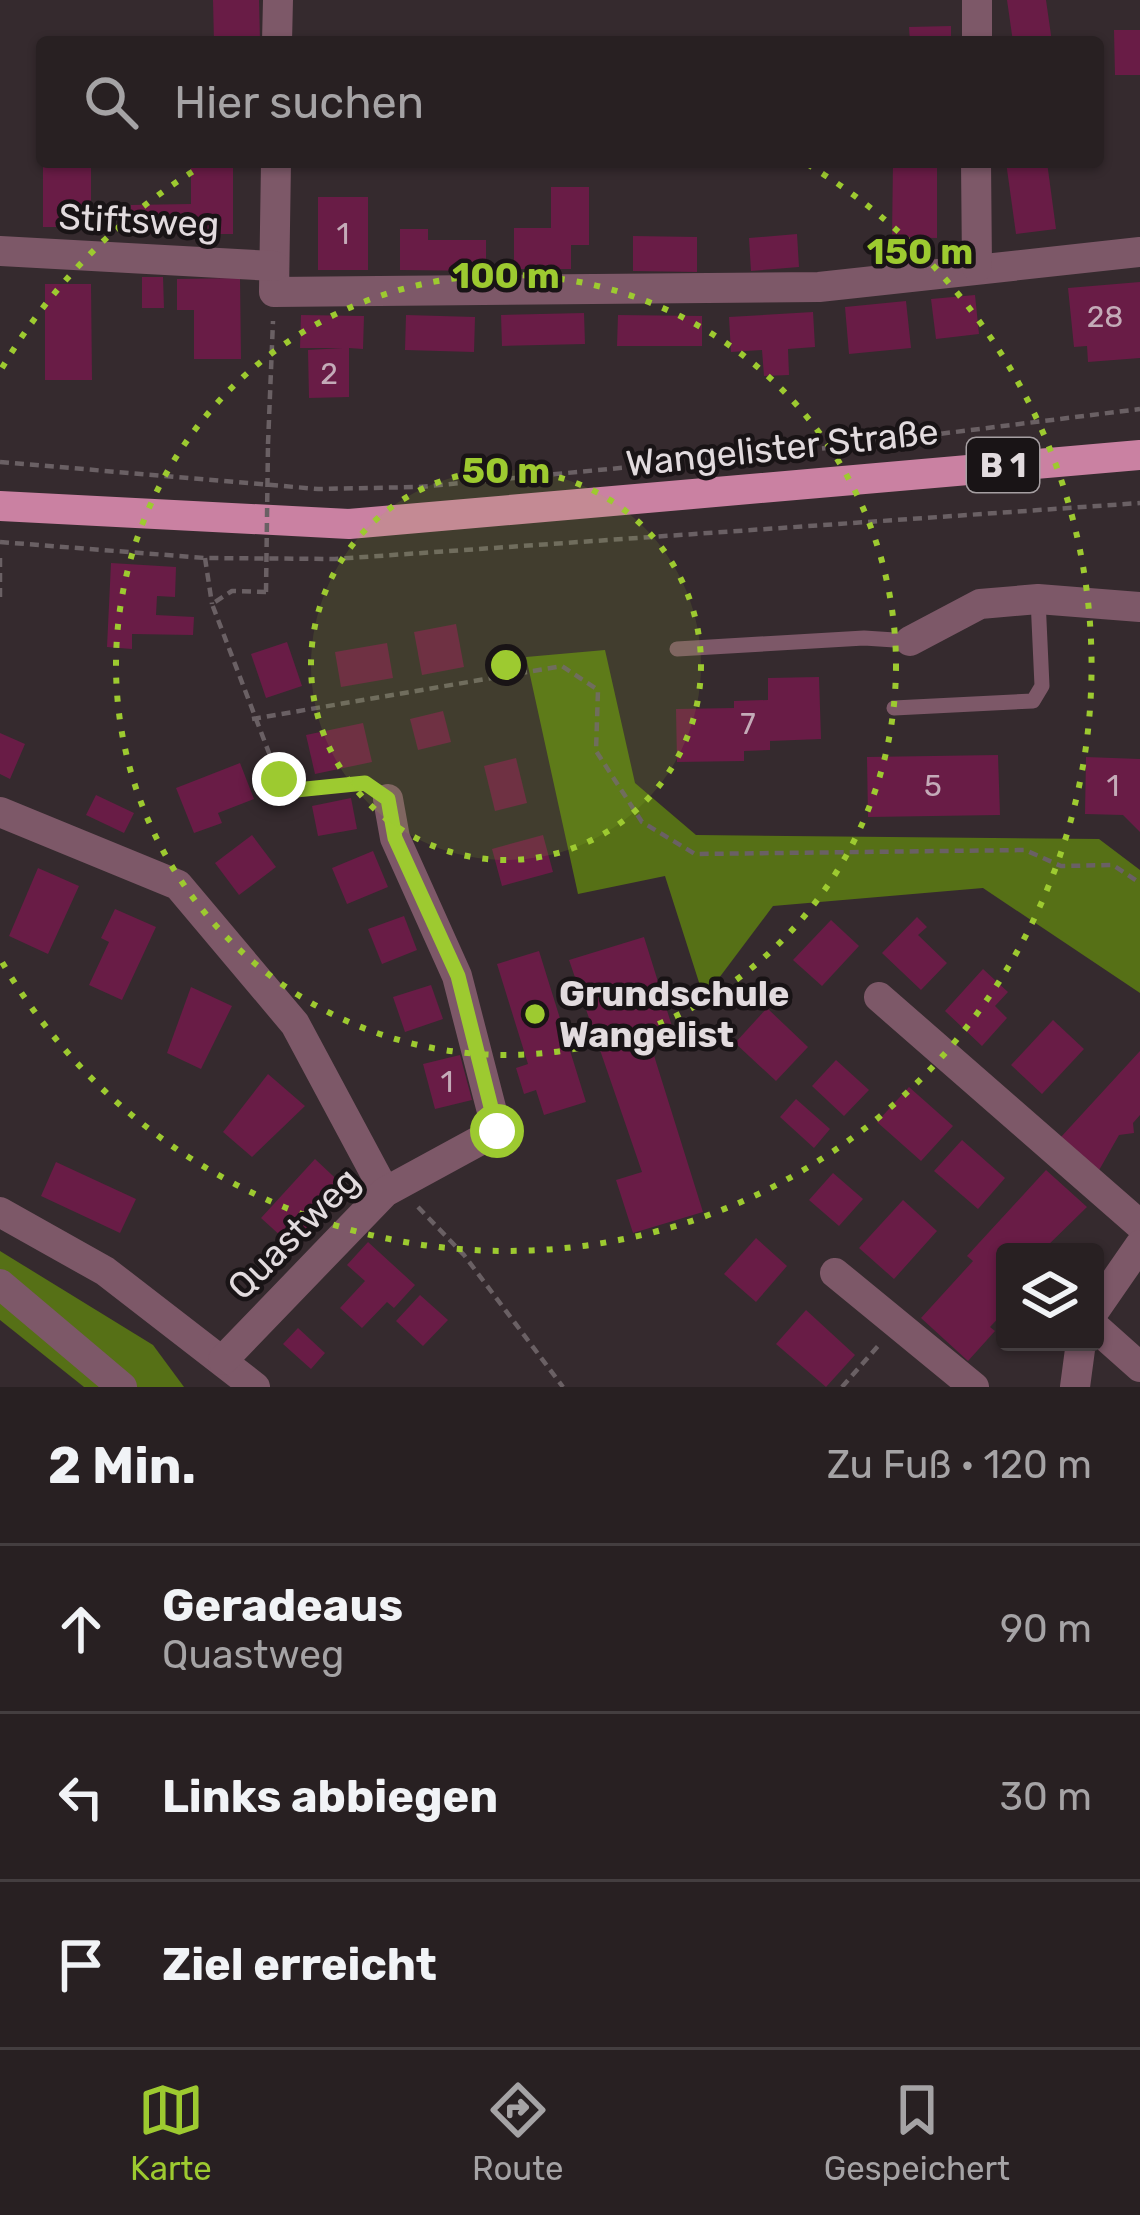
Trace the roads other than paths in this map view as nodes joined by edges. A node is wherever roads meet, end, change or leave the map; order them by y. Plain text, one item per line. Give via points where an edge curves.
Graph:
1 (278, 0) edge
2 (977, 0) edge
3 (277, 36) edge
4 (977, 36) edge
5 (276, 168) edge
6 (976, 168) edge
7 (0, 250) edge
8 (1140, 252) edge
9 (977, 267) junction
10 (274, 279) junction
11 (1140, 454) edge
12 (0, 506) edge
13 (1038, 599) junction
14 (1140, 607) edge
15 (910, 641) joint
16 (677, 649) dead end
17 (894, 708) dead end
18 (388, 799) road end
19 (0, 812) edge
20 (879, 998) dead end
21 (391, 1189) junction
22 (0, 1212) edge
23 (1140, 1225) edge
24 (1140, 1245) edge
25 (835, 1273) dead end
26 (0, 1284) edge
27 (1104, 1297) edge
28 (1104, 1335) edge
29 (1081, 1351) edge
30 (1140, 1367) edge
31 (225, 1374) edge
32 (122, 1387) edge
33 (255, 1387) edge
34 (974, 1387) edge
35 (1075, 1387) edge

1 - 3 street
2 - 4 street
5 - 10 street
6 - 9 street
7 - 10 street, Stiftsweg
8 - 9 street, Stiftsweg
9 - 10 street, Stiftsweg via 819,286 317,291
11 - 12 main road, Wangelister Straße / B 1 via 349,524
13 - 14 street
13 - 15 street via 980,604
13 - 17 lane via 1042,686 1033,700
15 - 16 lane
18 - 21 street, Quastweg via 395,838 458,976 497,1131
19 - 21 street via 178,885 295,1024
20 - 23 street
21 - 31 street, Quastweg
22 - 31 street via 105,1271 189,1334
24 - 27 street
25 - 34 street
26 - 32 street
28 - 30 street
29 - 35 street
31 - 33 street

